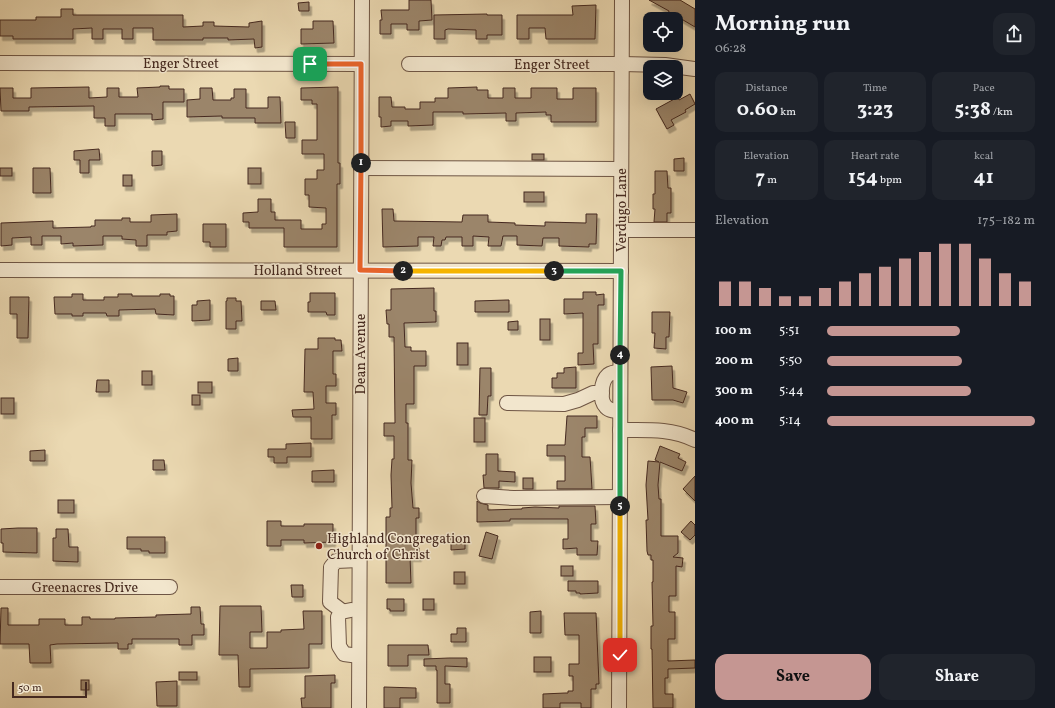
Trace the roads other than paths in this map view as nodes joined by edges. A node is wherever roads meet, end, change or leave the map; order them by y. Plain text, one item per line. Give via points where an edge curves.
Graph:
1 (362, 0) edge
2 (622, 0) edge
3 (0, 63) edge
4 (361, 64) junction
5 (409, 64) dead end
6 (622, 64) junction
7 (695, 69) edge
8 (361, 168) junction
9 (621, 169) junction
10 (621, 230) junction
11 (695, 230) edge
12 (0, 270) edge
13 (360, 270) junction
14 (621, 271) junction
15 (620, 372) junction
16 (602, 393) junction
17 (507, 403) dead end
18 (620, 411) junction
19 (620, 430) junction
20 (695, 440) edge
21 (484, 496) dead end
22 (620, 497) junction
23 (359, 560) junction
24 (170, 586) dead end
25 (0, 587) edge
26 (342, 611) junction
27 (359, 611) junction
28 (359, 656) junction
29 (359, 708) edge
30 (620, 708) edge

1 - 4 street, Dean Avenue
2 - 6 street, Verdugo Lane
3 - 4 street, Enger Street
4 - 8 street, Dean Avenue
5 - 6 street, Enger Street
6 - 7 street, Enger Street
6 - 9 street, Verdugo Lane
8 - 9 street
8 - 13 street, Dean Avenue
9 - 10 street, Verdugo Lane
10 - 11 street
10 - 14 street, Verdugo Lane
12 - 13 street, Holland Street
13 - 14 street, Holland Street
13 - 23 street, Dean Avenue
14 - 15 street, Verdugo Lane
15 - 16 street via 608,375
15 - 18 street, Verdugo Lane
16 - 17 street via 592,393 564,404
16 - 18 street via 605,407
18 - 19 street, Verdugo Lane
19 - 20 street via 659,430 678,433
19 - 22 street, Verdugo Lane
21 - 22 street
22 - 30 street, Verdugo Lane
23 - 26 street via 336,562 331,568 330,602
23 - 27 street, Dean Avenue
24 - 25 street, Greenacres Drive
26 - 27 street
26 - 28 street via 338,617 339,646 344,654
27 - 28 street, Dean Avenue
28 - 29 street, Dean Avenue

